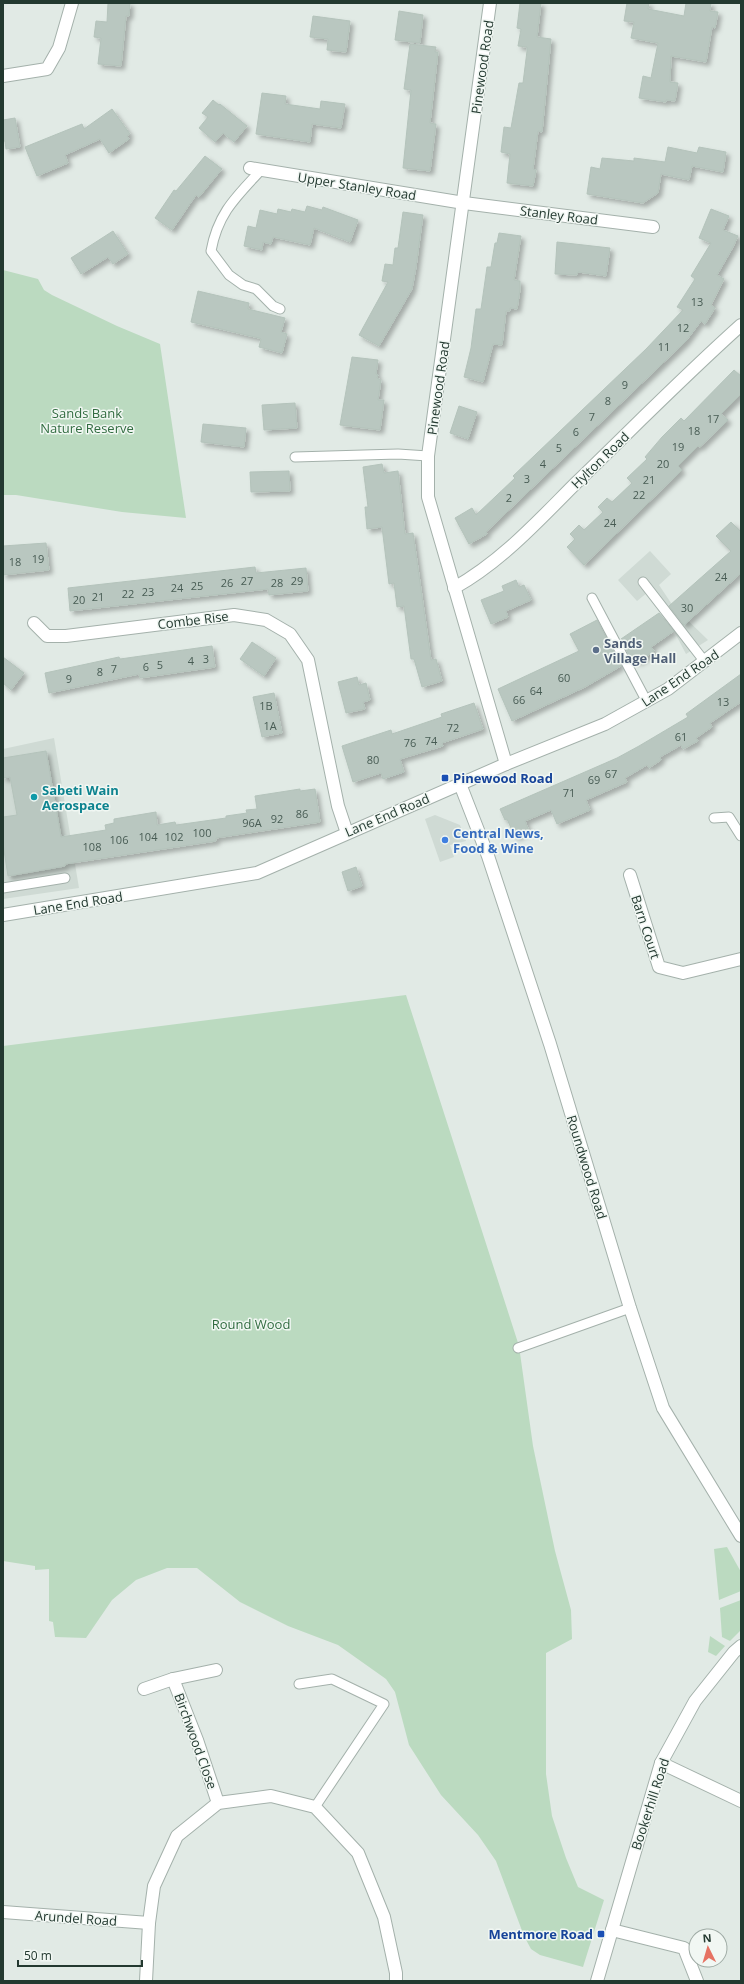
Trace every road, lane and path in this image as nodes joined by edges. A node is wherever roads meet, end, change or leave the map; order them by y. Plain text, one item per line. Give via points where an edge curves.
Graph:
1 (72, 3) edge
2 (490, 3) edge
3 (3, 76) edge
4 (256, 169) joint
5 (464, 203) junction
6 (653, 227) dead end
7 (280, 309) dead end
8 (741, 325) edge
9 (428, 456) junction
10 (295, 457) dead end
11 (642, 582) dead end
12 (454, 588) junction
13 (592, 598) dead end
14 (34, 623) dead end
15 (741, 633) edge
16 (705, 662) junction
17 (647, 702) junction
18 (506, 764) junction
19 (460, 784) junction
20 (714, 818) dead end
21 (347, 833) junction
22 (741, 836) edge
23 (630, 875) dead end
24 (66, 878) dead end
25 (3, 888) edge
26 (3, 915) edge
27 (741, 959) edge
28 (630, 1308) junction
29 (518, 1348) dead end
30 (741, 1536) edge
31 (741, 1646) edge
32 (216, 1670) dead end
33 (173, 1679) junction
34 (299, 1684) dead end
35 (144, 1689) dead end
36 (661, 1763) junction
37 (741, 1801) edge
38 (218, 1803) junction
39 (316, 1807) junction
40 (3, 1912) edge
41 (149, 1923) junction
42 (612, 1930) junction
43 (146, 1981) edge
44 (396, 1981) edge
45 (597, 1981) edge
46 (697, 1981) edge

1 - 3 street via 59,48 47,69
2 - 5 street, Pinewood Road
4 - 5 street, Upper Stanley Road
4 - 7 lane via 223,214 214,233 212,251 229,275 243,285 256,289 273,306
5 - 6 street, Stanley Road
5 - 9 street, Pinewood Road
8 - 12 street, Hylton Road via 697,364 513,546 480,574
9 - 10 lane via 398,454
9 - 12 street, Pinewood Road via 428,497
11 - 16 lane
12 - 18 street, Pinewood Road
13 - 17 lane
14 - 21 street, Combe Rise via 47,636 66,636 234,615 266,620 290,634 308,660 338,806
15 - 16 street, Lane End Road
16 - 17 street, Lane End Road
17 - 18 street, Lane End Road via 605,724
18 - 19 street, Lane End Road
19 - 21 street, Lane End Road
19 - 28 street, Roundwood Road via 488,856 550,1044
20 - 22 lane via 729,817
21 - 26 street, Lane End Road via 257,873
23 - 27 street, Barn Court via 659,967 683,973
24 - 25 lane
28 - 29 lane
28 - 30 street, Roundwood Road via 663,1408
31 - 36 street, Bookerhill Road via 695,1701
32 - 33 street, Birchwood Close
33 - 35 street, Birchwood Close
33 - 38 street, Birchwood Close
34 - 39 lane via 332,1679 384,1704
36 - 37 street
36 - 42 street, Bookerhill Road
38 - 39 street via 271,1796
38 - 41 street via 177,1836 154,1886
39 - 44 street via 358,1853 384,1917
40 - 41 street, Arundel Road
41 - 43 street
42 - 45 street, Bookerhill Road
42 - 46 street via 684,1948

